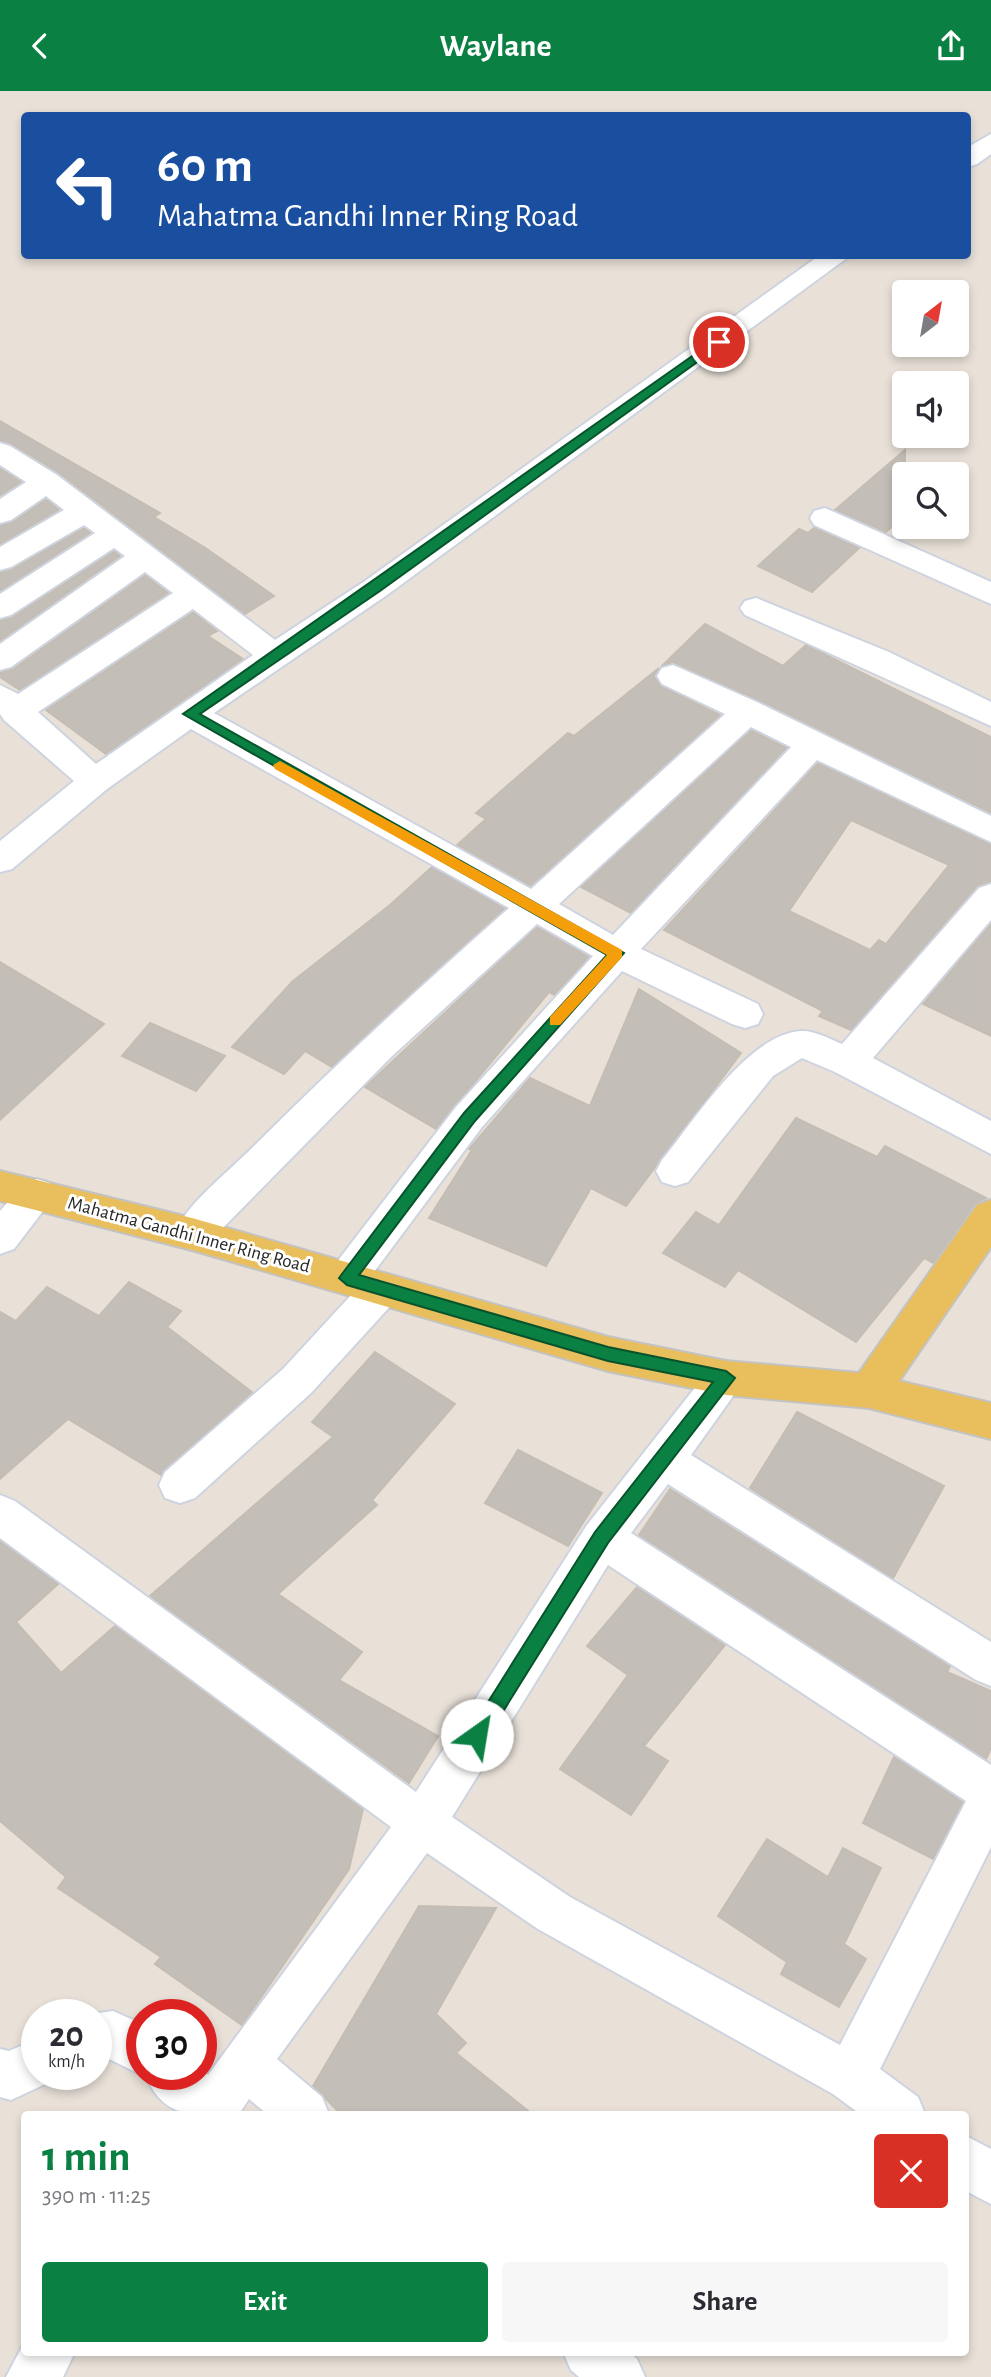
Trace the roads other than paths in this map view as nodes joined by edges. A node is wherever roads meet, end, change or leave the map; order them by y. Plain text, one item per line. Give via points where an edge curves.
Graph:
1 (991, 142) edge
2 (971, 157) edge
3 (832, 259) edge
4 (4, 459) edge
5 (47, 482) junction
6 (85, 511) junction
7 (0, 513) edge
8 (825, 518) dead end
9 (114, 535) junction
10 (143, 558) junction
11 (0, 560) edge
12 (991, 594) edge
13 (192, 595) junction
14 (0, 608) edge
15 (756, 608) dead end
16 (274, 655) junction
17 (0, 659) edge
18 (673, 676) dead end
19 (8, 704) edge
20 (748, 711) junction
21 (190, 714) junction
22 (991, 715) edge
23 (813, 744) junction
24 (95, 781) junction
25 (991, 830) edge
26 (0, 860) edge
27 (991, 897) edge
28 (533, 909) junction
29 (617, 953) junction
30 (745, 1014) dead end
31 (848, 1062) junction
32 (991, 1139) edge
33 (675, 1171) dead end
34 (19, 1190) edge
35 (991, 1216) edge
36 (192, 1234) junction
37 (0, 1238) edge
38 (364, 1284) junction
39 (726, 1378) junction
40 (869, 1391) junction
41 (991, 1421) edge
42 (663, 1459) junction
43 (180, 1485) dead end
44 (0, 1514) edge
45 (602, 1538) junction
46 (991, 1666) edge
47 (422, 1823) junction
48 (244, 2063) junction
49 (21, 2070) edge
50 (0, 2073) edge
51 (850, 2077) junction
52 (187, 2090) edge
53 (211, 2111) edge
54 (213, 2111) edge
55 (301, 2111) edge
56 (897, 2111) edge
57 (969, 2163) edge
58 (991, 2179) edge
59 (46, 2356) edge
60 (594, 2356) edge
61 (33, 2377) edge
62 (619, 2377) edge

1 - 2 street
3 - 16 street via 376,588
4 - 5 street
5 - 6 street
5 - 7 street
6 - 9 street
6 - 11 street
8 - 12 street
9 - 10 street
9 - 14 street
10 - 13 street
10 - 17 street
13 - 16 street
13 - 19 street
15 - 22 street
16 - 21 street
18 - 20 street
19 - 24 street
20 - 23 street
20 - 28 street
21 - 24 street
21 - 28 street
23 - 25 street
23 - 29 street
24 - 26 street
27 - 31 street
28 - 29 street
28 - 36 street via 316,1107
29 - 30 street
29 - 38 street via 469,1117
31 - 32 street
31 - 33 street via 804,1044 771,1057
34 - 36 main road, Mahatma Gandhi Inner Ring Road
34 - 37 street
35 - 40 main road
36 - 38 main road, Mahatma Gandhi Inner Ring Road
38 - 39 main road, Mahatma Gandhi Inner Ring Road via 608,1354
38 - 43 street via 297,1381
39 - 40 main road, Mahatma Gandhi Inner Ring Road
39 - 42 street
40 - 41 main road, Mahatma Gandhi Inner Ring Road
42 - 45 street
42 - 46 street
44 - 47 street
45 - 47 street
45 - 51 street via 989,1791 988,1806
47 - 48 street
47 - 51 street via 554,1913
48 - 54 street
48 - 55 street
49 - 50 street
51 - 56 street
52 - 53 street
57 - 58 street
59 - 61 street
60 - 62 street

